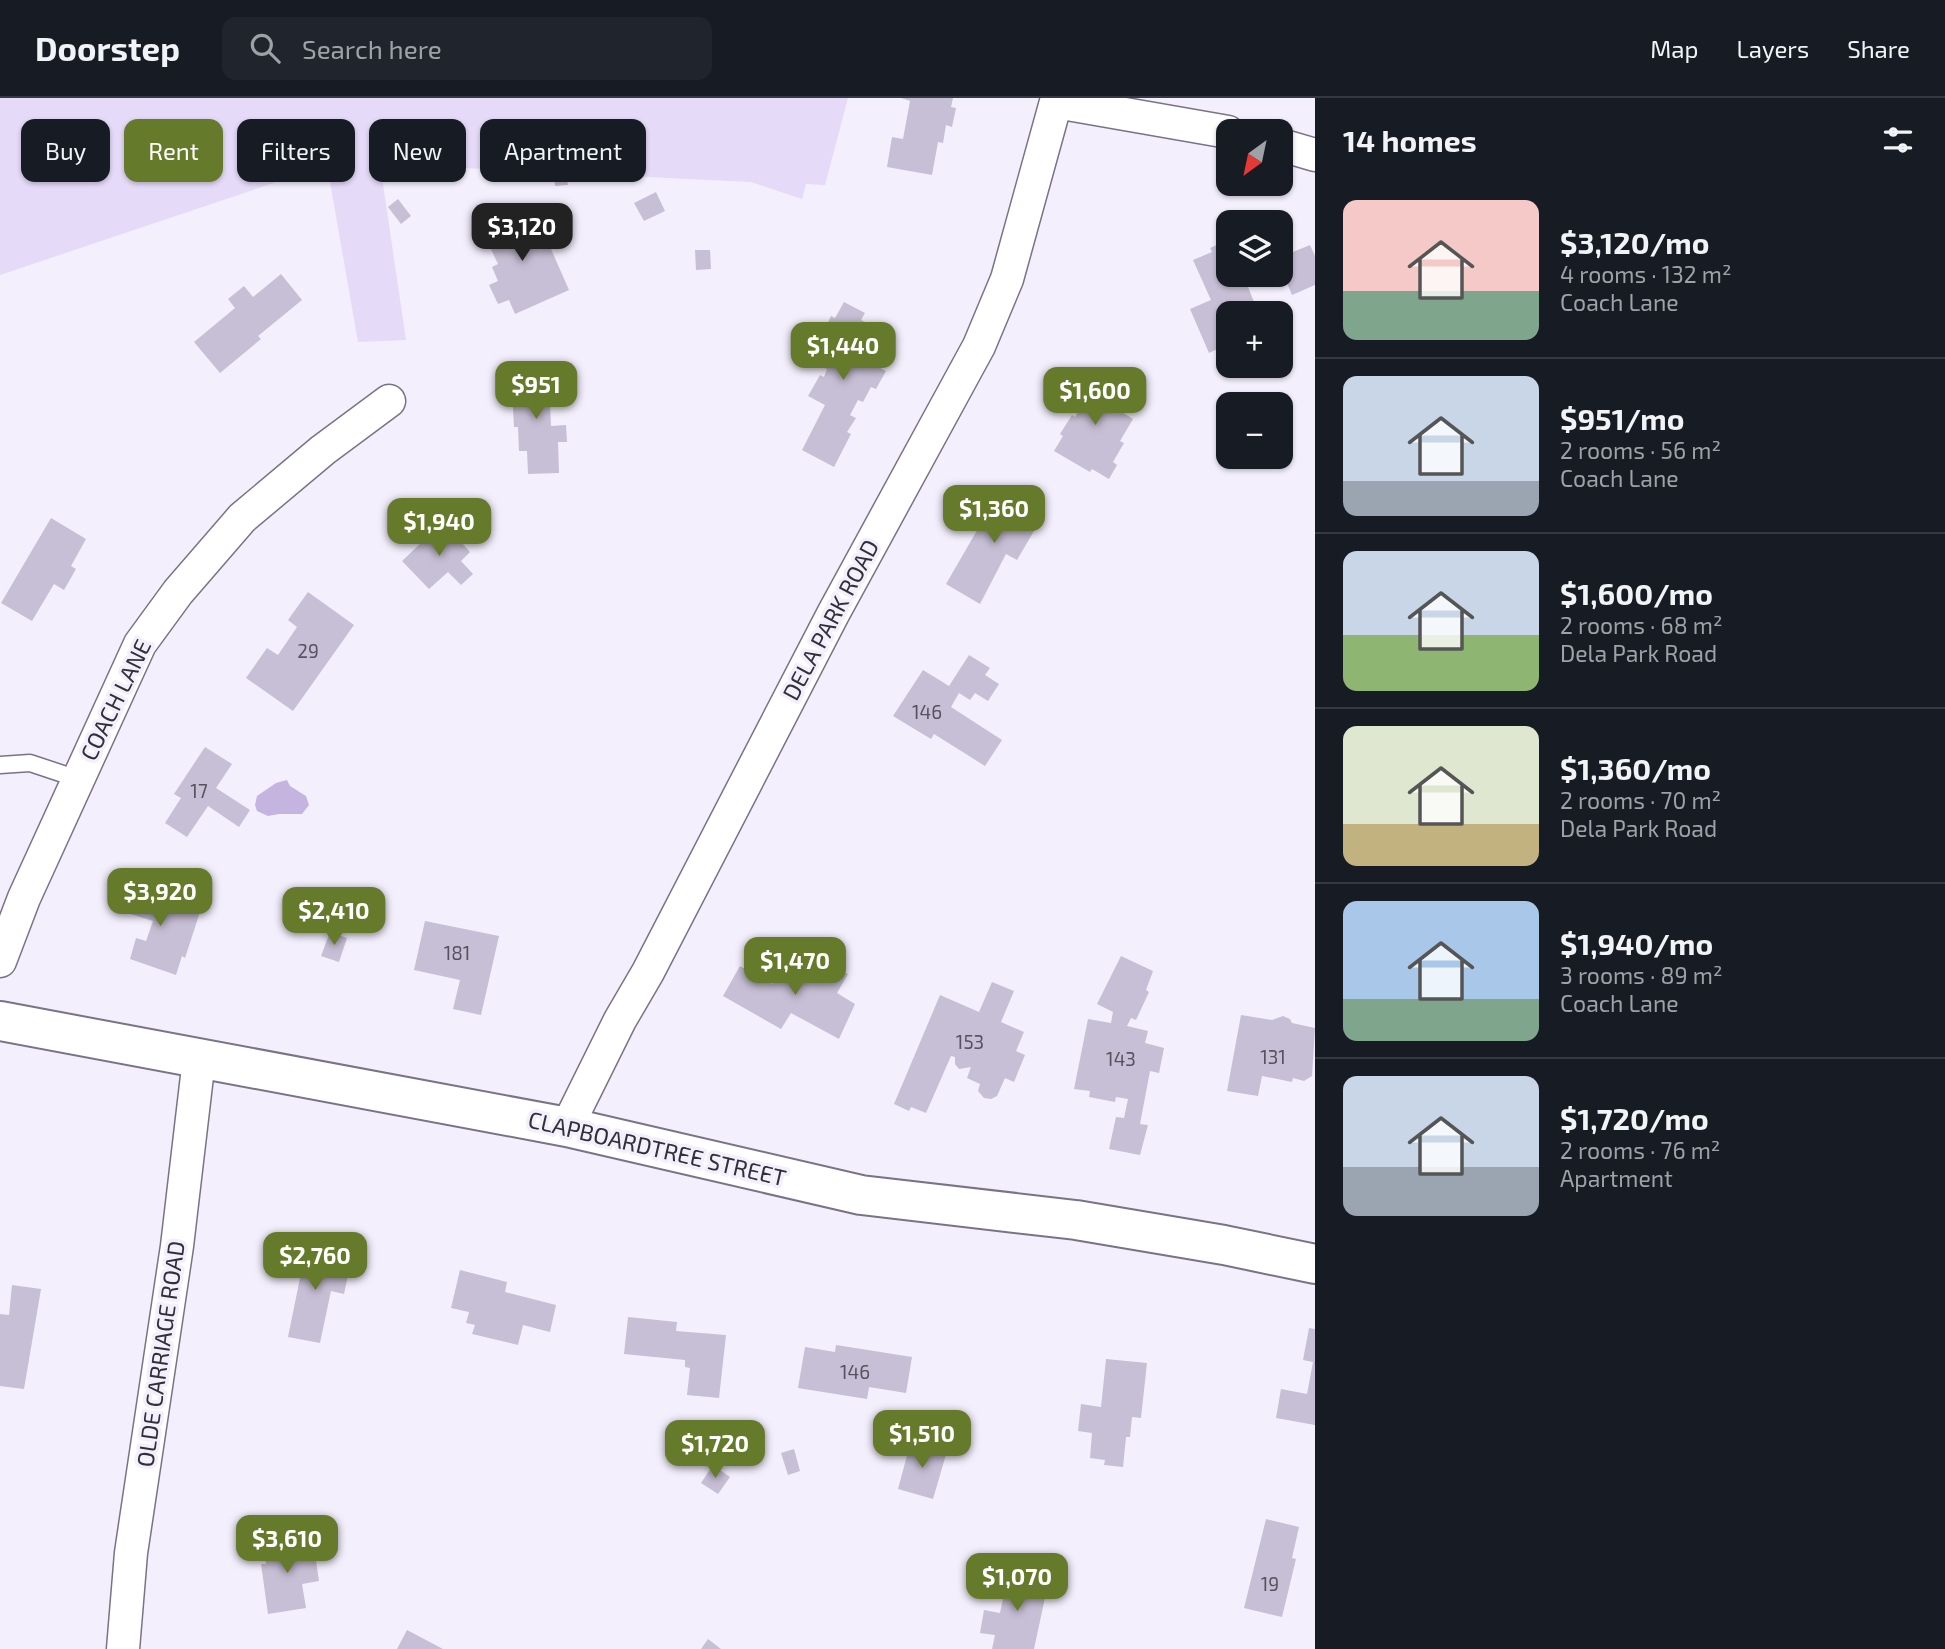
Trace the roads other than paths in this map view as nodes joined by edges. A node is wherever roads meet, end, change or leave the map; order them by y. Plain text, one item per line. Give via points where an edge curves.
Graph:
1 (1056, 100) edge
2 (1216, 130) edge
3 (1293, 149) edge
4 (1315, 155) edge
5 (389, 401) dead end
6 (0, 765) edge
7 (78, 779) junction
8 (2, 951) edge
9 (0, 1021) edge
10 (199, 1059) junction
11 (567, 1127) junction
12 (1315, 1264) edge
13 (123, 1649) edge

1 - 2 street
1 - 11 street, DELA PARK ROAD via 1007,279 979,346 833,614
3 - 4 street
5 - 7 street, COACH LANE via 242,518 178,592 140,644
6 - 7 lane via 30,763
7 - 8 street, COACH LANE
9 - 10 street, CLAPBOARDTREE STREET
10 - 11 street, CLAPBOARDTREE STREET
10 - 13 street, OLDE CARRIAGE ROAD via 177,1246 131,1553
11 - 12 street, CLAPBOARDTREE STREET via 861,1195 1076,1220

